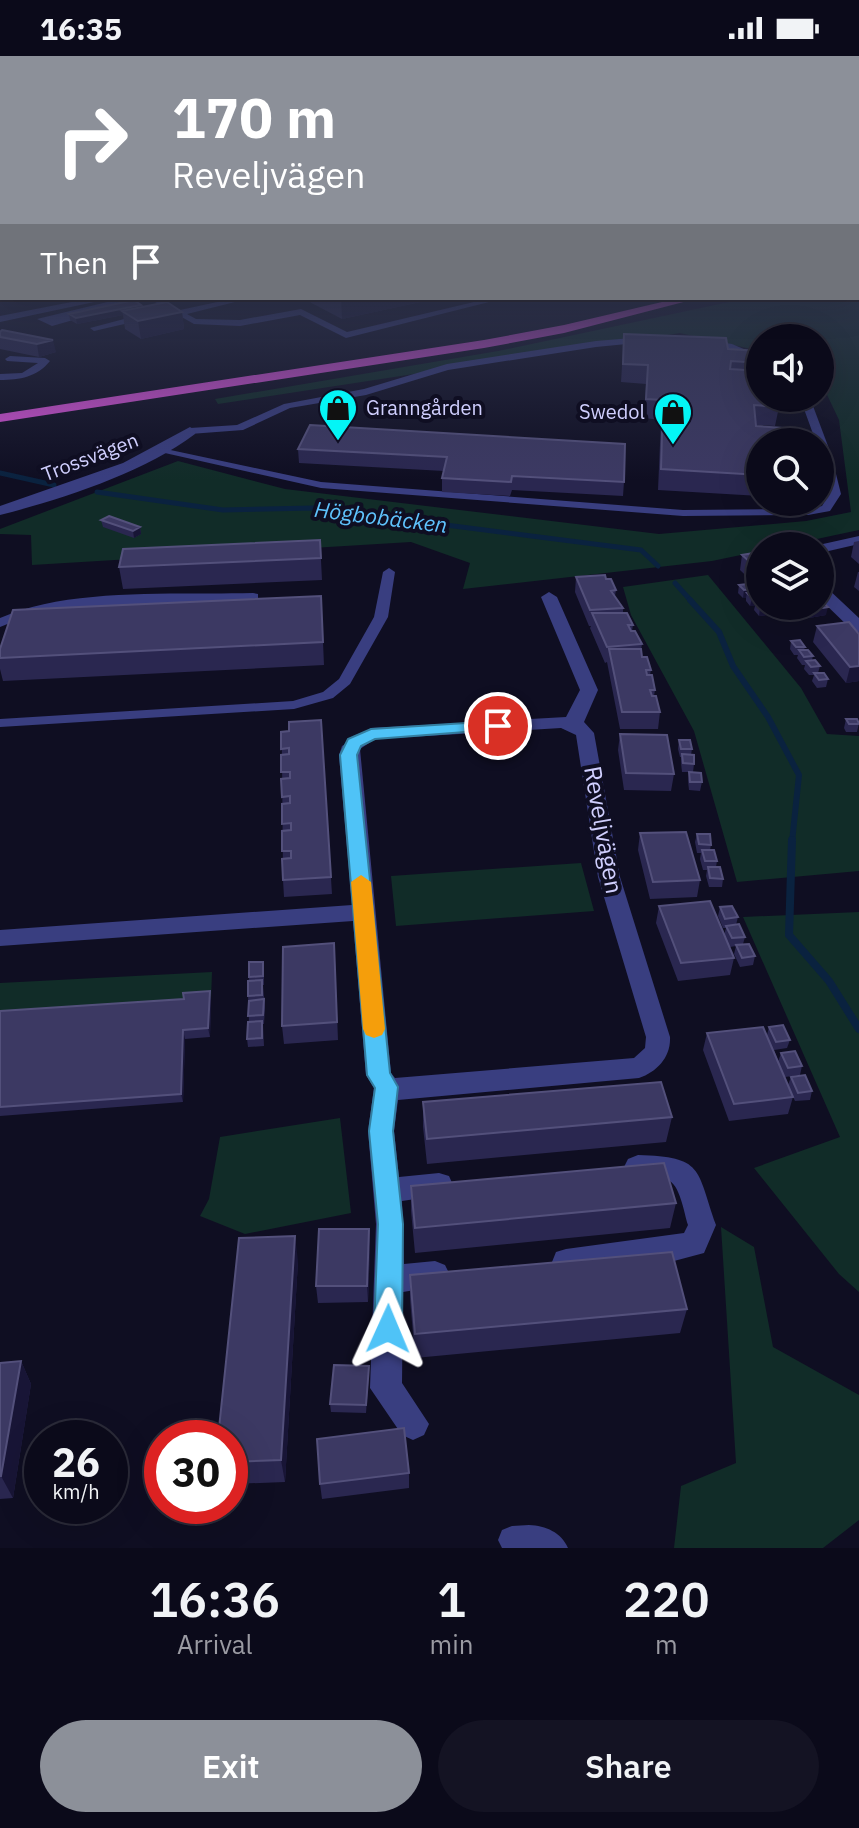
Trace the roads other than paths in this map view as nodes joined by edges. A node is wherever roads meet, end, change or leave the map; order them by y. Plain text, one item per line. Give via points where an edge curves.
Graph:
1 (502, 341) edge
2 (619, 341) edge
3 (646, 341) edge
4 (660, 341) edge
5 (693, 342) edge
6 (746, 353) edge
7 (5, 356) edge
8 (0, 369) edge
9 (0, 377) edge
10 (810, 412) edge
11 (0, 418) edge
12 (190, 431) joint
13 (161, 451) junction
14 (0, 511) edge
15 (859, 540) edge
16 (834, 545) edge
17 (389, 572) dead end
18 (253, 597) edge
19 (549, 597) dead end
20 (834, 603) edge
21 (0, 623) edge
22 (859, 627) edge
23 (0, 723) edge
24 (574, 724) junction
25 (364, 912) junction
26 (0, 938) edge
27 (387, 1087) junction
28 (617, 1168) edge
29 (464, 1182) edge
30 (387, 1190) junction
31 (532, 1265) edge
32 (468, 1271) edge
33 (389, 1279) junction
34 (413, 1424) dead end
35 (512, 1540) dead end
36 (554, 1548) edge

1 - 11 highway
2 - 12 lane via 447,367 339,398 287,406 239,428
3 - 4 lane
5 - 6 lane
7 - 8 lane
7 - 9 lane via 45,361 23,376
10 - 13 lane via 835,494 826,509 808,512 683,513 321,485
12 - 13 street, Trossvägen
13 - 14 street, Trossvägen
15 - 16 street
17 - 23 lane via 381,617 345,681 328,695 294,705
18 - 21 lane via 69,605 29,610
19 - 24 street via 589,690
20 - 22 street
24 - 25 street via 371,734 354,743 349,755
24 - 27 street, Reveljvägen via 585,733 609,877 658,1049 639,1068 402,1090
25 - 26 street
25 - 27 street via 379,1075
27 - 30 street via 381,1131
28 - 31 street via 674,1168 686,1178 702,1225 694,1244
29 - 30 street
30 - 33 street
32 - 33 street
33 - 34 street via 386,1388
35 - 36 lane via 535,1538

